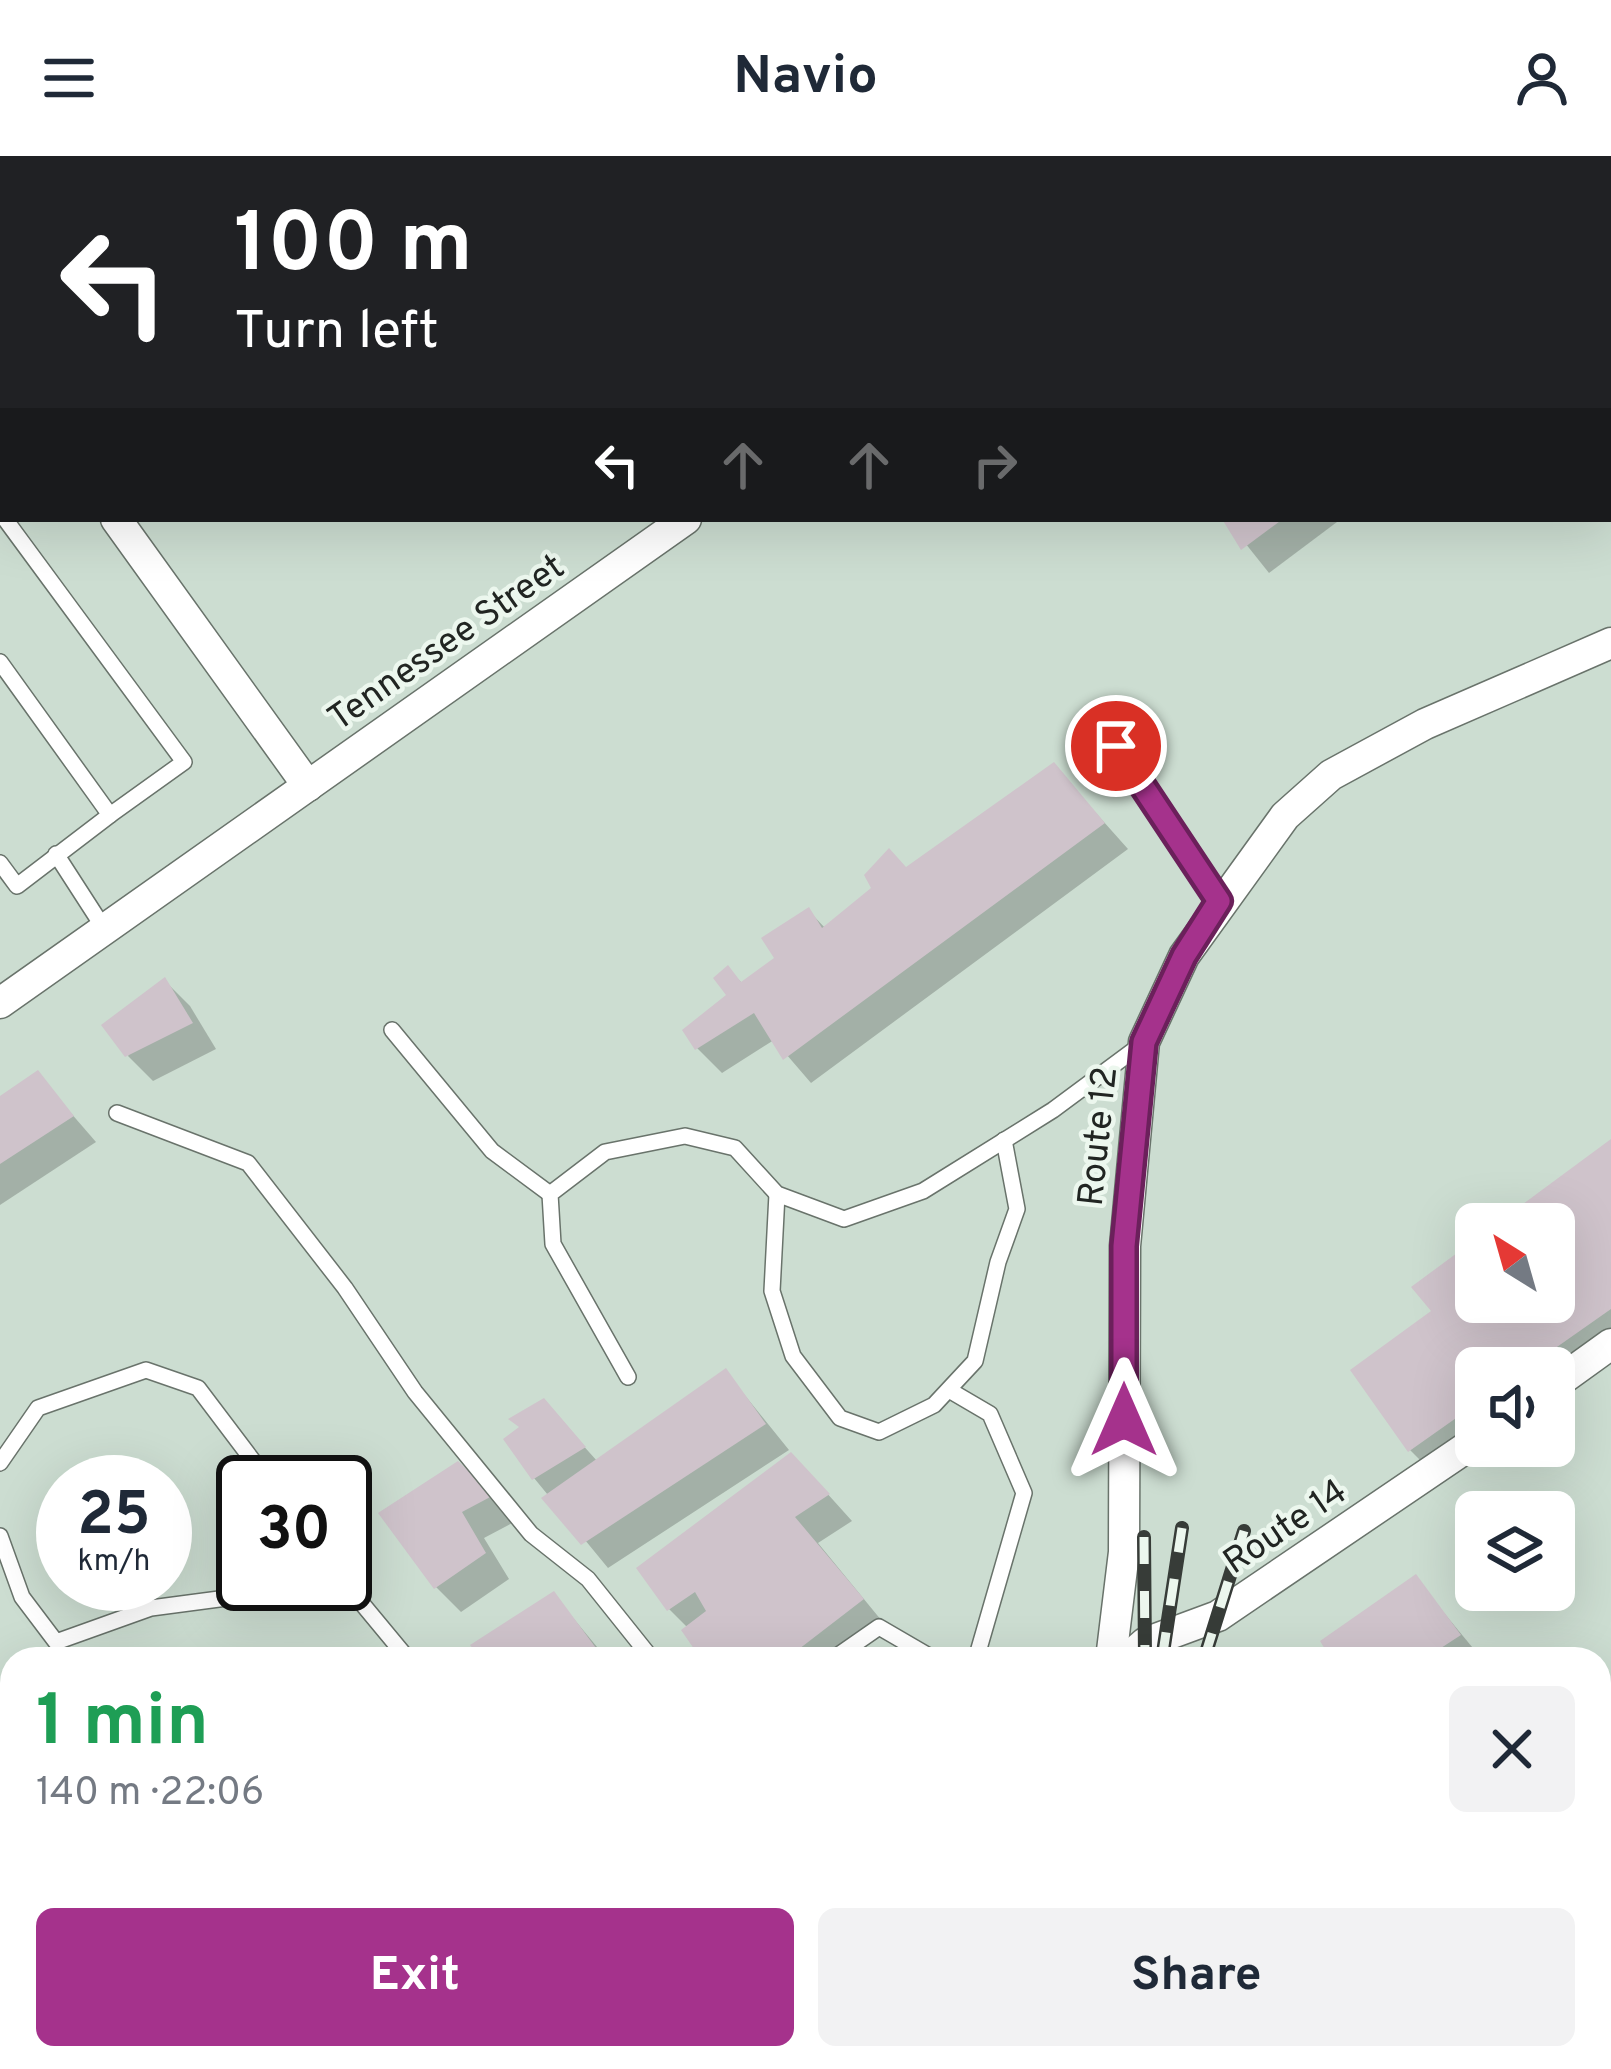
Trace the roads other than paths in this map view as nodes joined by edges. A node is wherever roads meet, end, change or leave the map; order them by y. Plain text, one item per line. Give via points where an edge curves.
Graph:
1 (7, 522) edge
2 (118, 522) edge
3 (682, 522) edge
4 (1611, 643) edge
5 (0, 662) edge
6 (1116, 746) dead end
7 (308, 786) junction
8 (110, 815) junction
9 (56, 854) junction
10 (0, 863) edge
11 (16, 886) junction
12 (0, 900) edge
13 (1219, 901) junction
14 (105, 930) junction
15 (0, 1003) edge
16 (392, 1030) dead end
17 (1144, 1042) junction
18 (118, 1113) dead end
19 (1004, 1140) junction
20 (777, 1193) junction
21 (550, 1194) junction
22 (1611, 1344) edge
23 (1575, 1370) edge
24 (628, 1377) dead end
25 (949, 1390) junction
26 (249, 1455) edge
27 (1455, 1455) edge
28 (0, 1462) edge
29 (0, 1536) edge
30 (216, 1599) edge
31 (368, 1611) edge
32 (398, 1647) edge
33 (642, 1647) edge
34 (850, 1647) edge
35 (913, 1647) edge
36 (979, 1647) edge
37 (1112, 1647) edge
38 (1140, 1647) edge

1 - 8 lane via 184,762
2 - 7 street
3 - 7 street, Tennessee Street
4 - 13 street, Route 12 via 1425,724 1331,776 1285,816
5 - 8 lane
6 - 13 lane
7 - 14 street, Tennessee Street
8 - 9 lane
9 - 11 lane
9 - 14 lane
10 - 11 lane
11 - 12 lane
13 - 17 street, Route 12
14 - 15 street, Tennessee Street
16 - 21 lane via 491,1151
17 - 19 lane
17 - 37 street, Route 12 via 1124,1246 1124,1552
18 - 33 lane via 248,1163 531,1534 588,1579
19 - 20 lane via 923,1191 844,1219
19 - 25 lane via 1017,1209 976,1361
20 - 21 lane via 735,1148 685,1136 605,1152
20 - 25 lane via 772,1291 793,1356 840,1418 879,1432
21 - 24 lane via 553,1244
22 - 23 street
25 - 36 lane via 989,1414 1024,1493
26 - 28 lane via 198,1388 146,1370 38,1408
27 - 38 street, Route 14 via 1233,1606
29 - 30 lane via 22,1597 56,1642 151,1608
31 - 32 lane
34 - 35 lane via 879,1627

